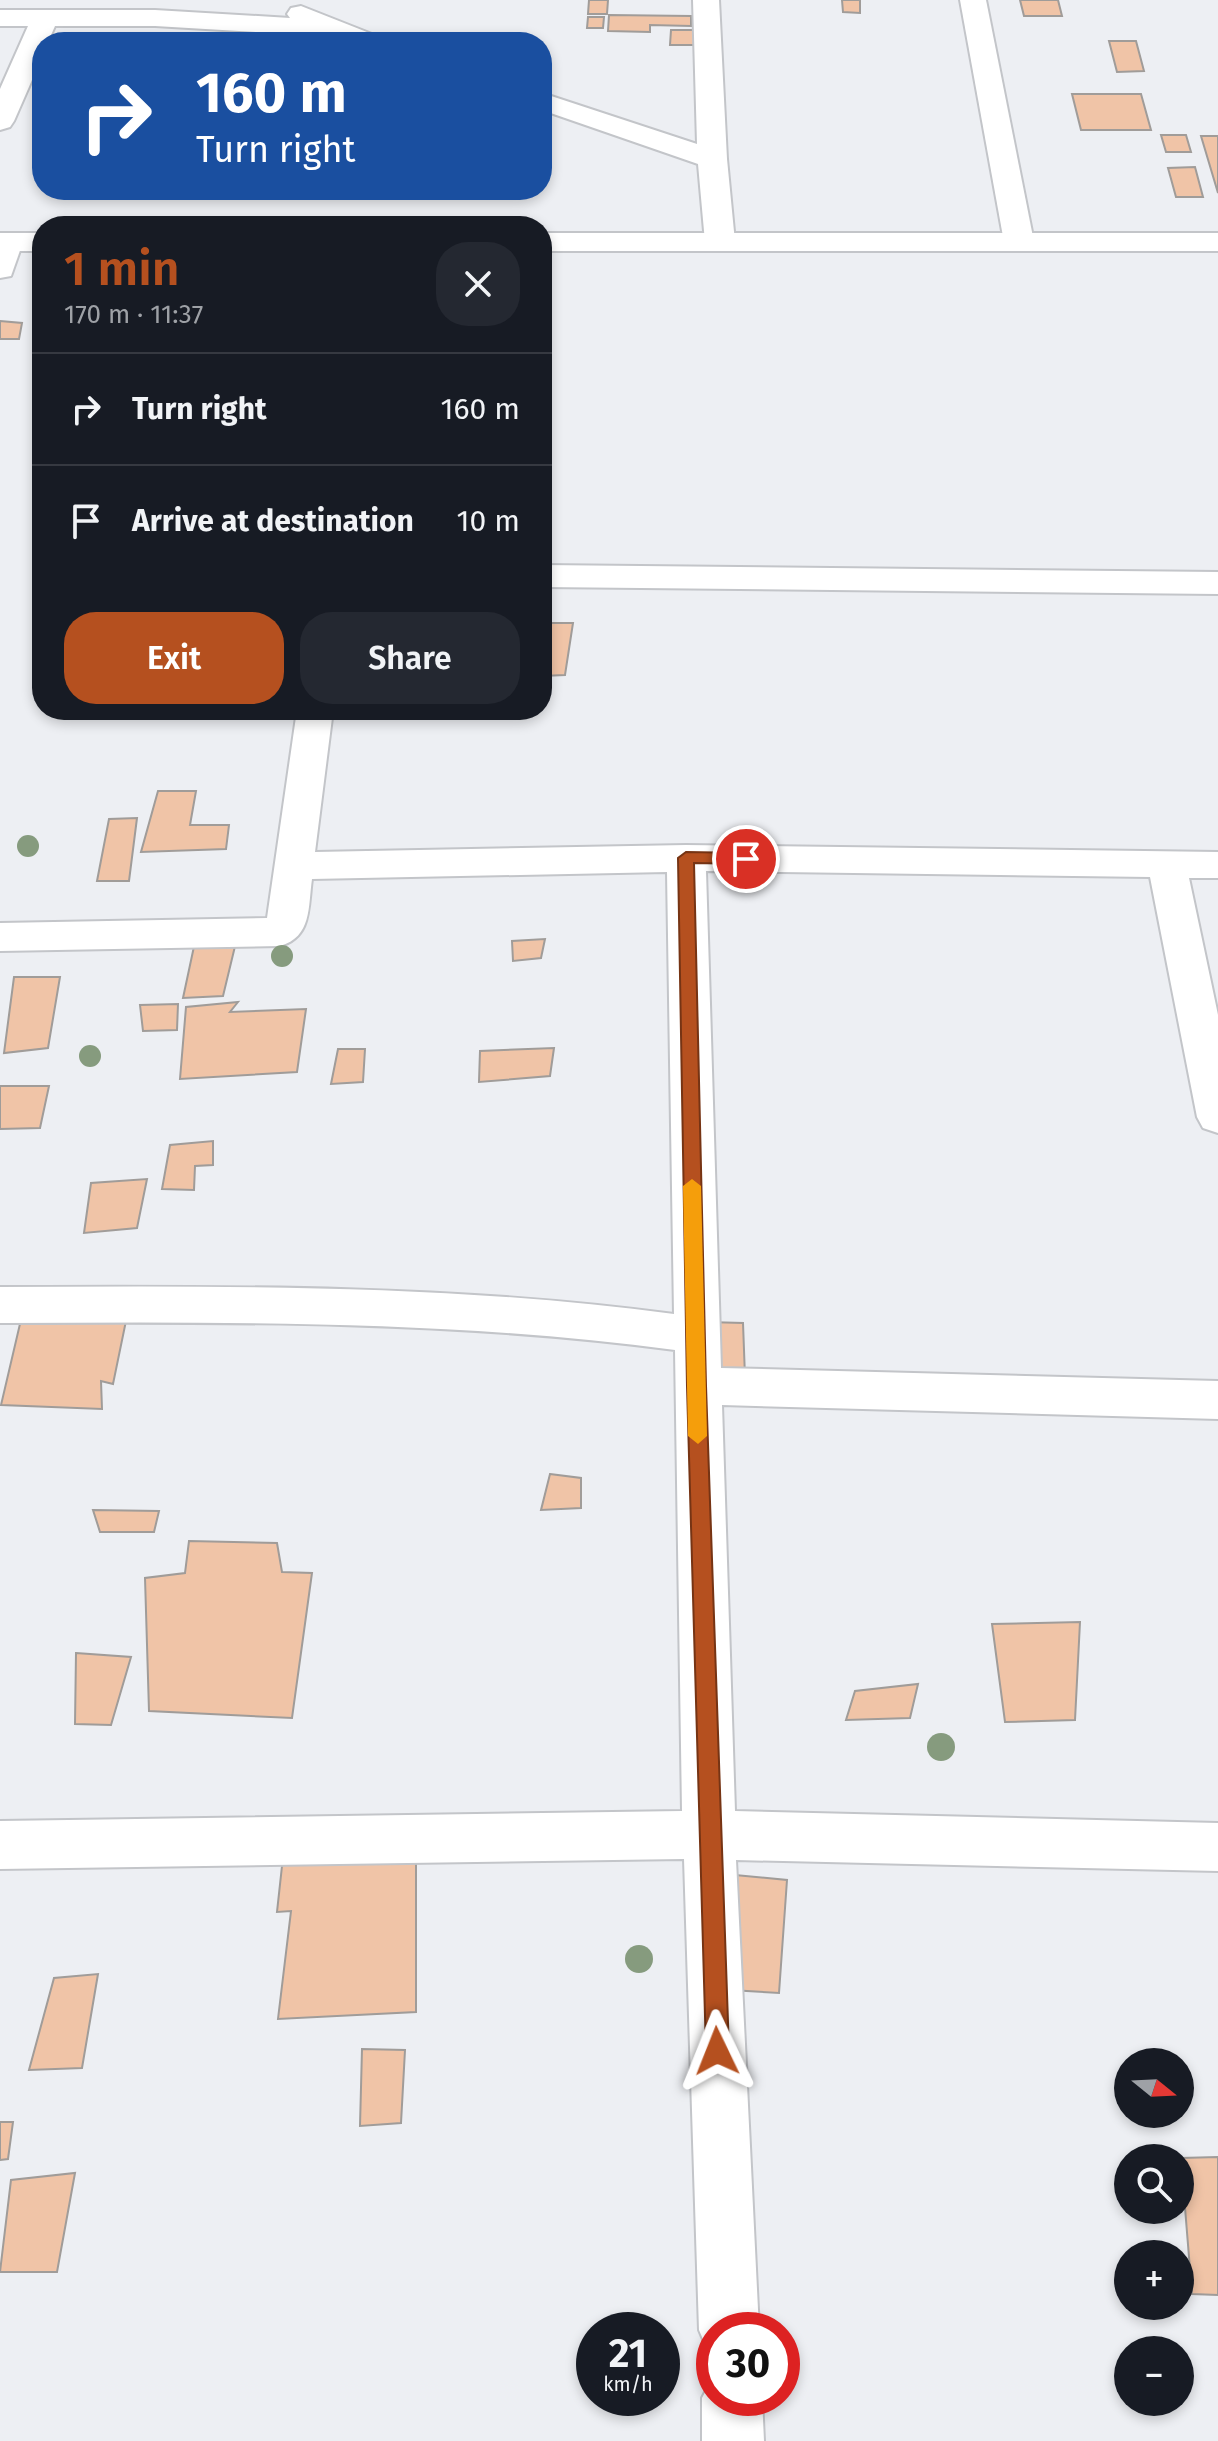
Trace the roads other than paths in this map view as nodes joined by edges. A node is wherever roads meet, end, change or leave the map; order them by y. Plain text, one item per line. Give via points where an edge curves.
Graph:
1 (274, 0) edge
2 (706, 0) edge
3 (973, 0) edge
4 (0, 18) edge
5 (45, 18) junction
6 (326, 28) junction
7 (39, 32) edge
8 (338, 32) edge
9 (32, 48) edge
10 (552, 104) edge
11 (0, 121) edge
12 (712, 159) junction
13 (552, 242) edge
14 (720, 242) junction
15 (1019, 242) junction
16 (1218, 242) edge
17 (32, 244) edge
18 (3, 251) edge
19 (552, 576) edge
20 (1218, 583) edge
21 (314, 720) edge
22 (686, 858) junction
23 (1167, 864) junction
24 (1218, 865) edge
25 (294, 866) junction
26 (0, 937) edge
27 (1218, 1117) edge
28 (0, 1305) edge
29 (695, 1335) junction
30 (696, 1386) junction
31 (1218, 1400) edge
32 (709, 1835) junction
33 (0, 1845) edge
34 (1218, 1847) edge
35 (728, 2312) edge
36 (732, 2416) edge
37 (733, 2441) edge

1 - 6 street
2 - 12 street
3 - 15 street
4 - 5 street
5 - 6 street
5 - 7 street
6 - 8 street
9 - 11 street
10 - 12 street
12 - 14 street
13 - 14 street
14 - 15 street
15 - 16 street
17 - 18 street
19 - 20 street
21 - 25 street
22 - 23 street
22 - 25 street
22 - 29 street
23 - 24 street
23 - 27 street
25 - 26 street via 286,926 272,935
28 - 29 street via 507,1314
29 - 30 street
30 - 31 street
30 - 32 street
32 - 33 street
32 - 34 street
32 - 35 street
36 - 37 street

